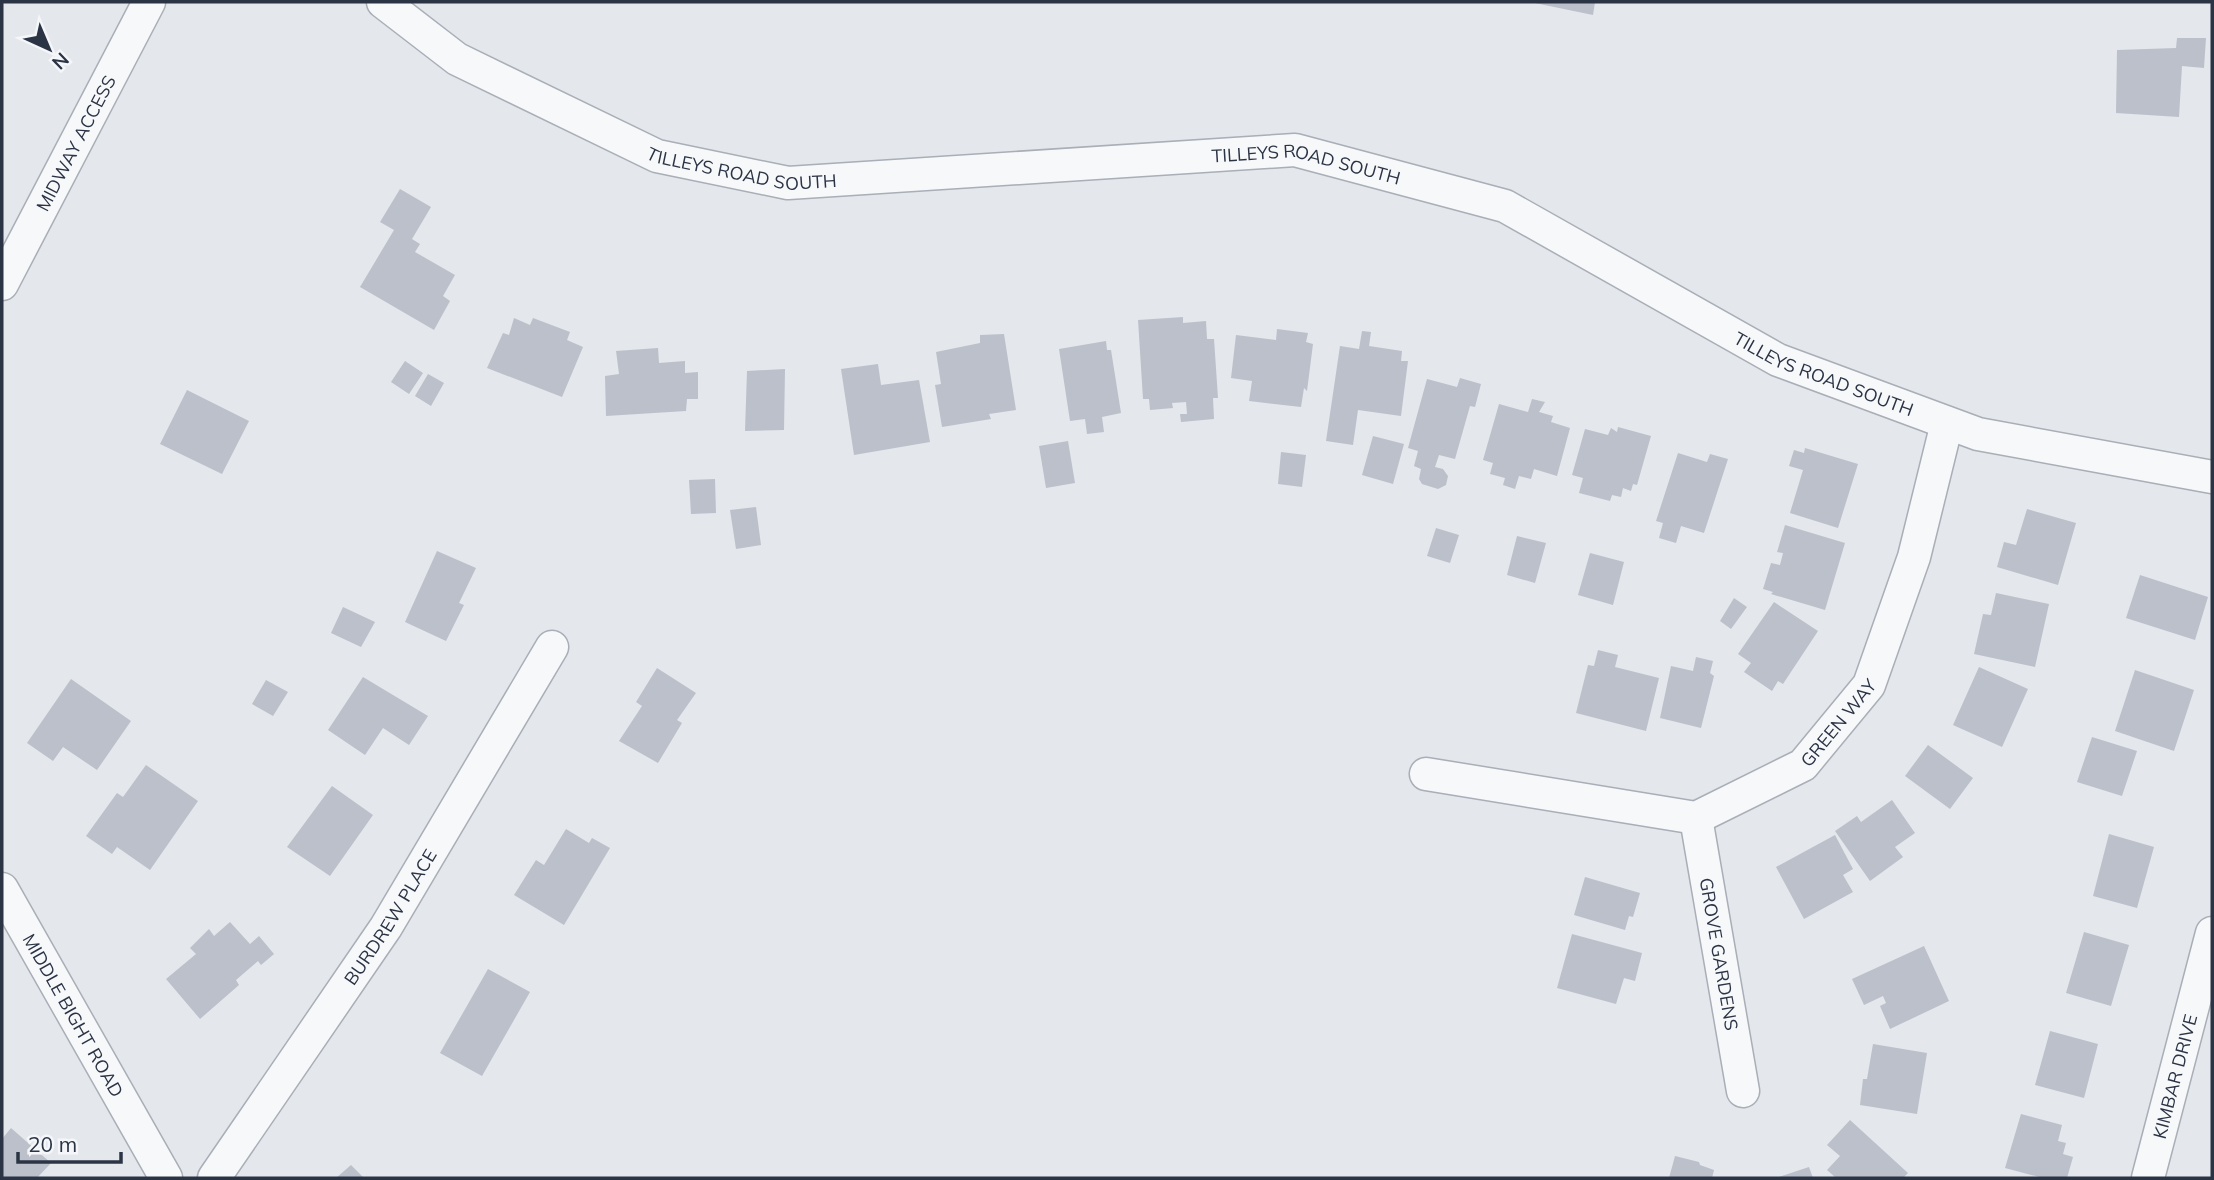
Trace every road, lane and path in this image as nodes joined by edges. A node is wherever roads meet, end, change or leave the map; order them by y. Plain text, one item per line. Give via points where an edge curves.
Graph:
1 (149, 2) edge
2 (383, 2) edge
3 (2, 284) edge
4 (1947, 423) junction
5 (2212, 477) edge
6 (552, 647) dead end
7 (1426, 775) dead end
8 (1696, 818) junction
9 (2, 889) edge
10 (2212, 933) edge
11 (1743, 1091) dead end
12 (166, 1178) edge
13 (214, 1178) edge
14 (2148, 1178) edge

1 - 3 street, MIDWAY ACCESS
2 - 4 street, TILLEYS ROAD SOUTH via 457,59 657,156 788,183 1295,150 1505,206 1778,360
4 - 5 street, TILLEYS ROAD SOUTH via 1978,434
4 - 8 street, GREEN WAY via 1914,557 1869,685 1803,765
6 - 13 street, BURDREW PLACE via 386,927
7 - 8 street
8 - 11 street, GROVE GARDENS
9 - 12 street, MIDDLE BIGHT ROAD
10 - 14 street, KIMBAR DRIVE

